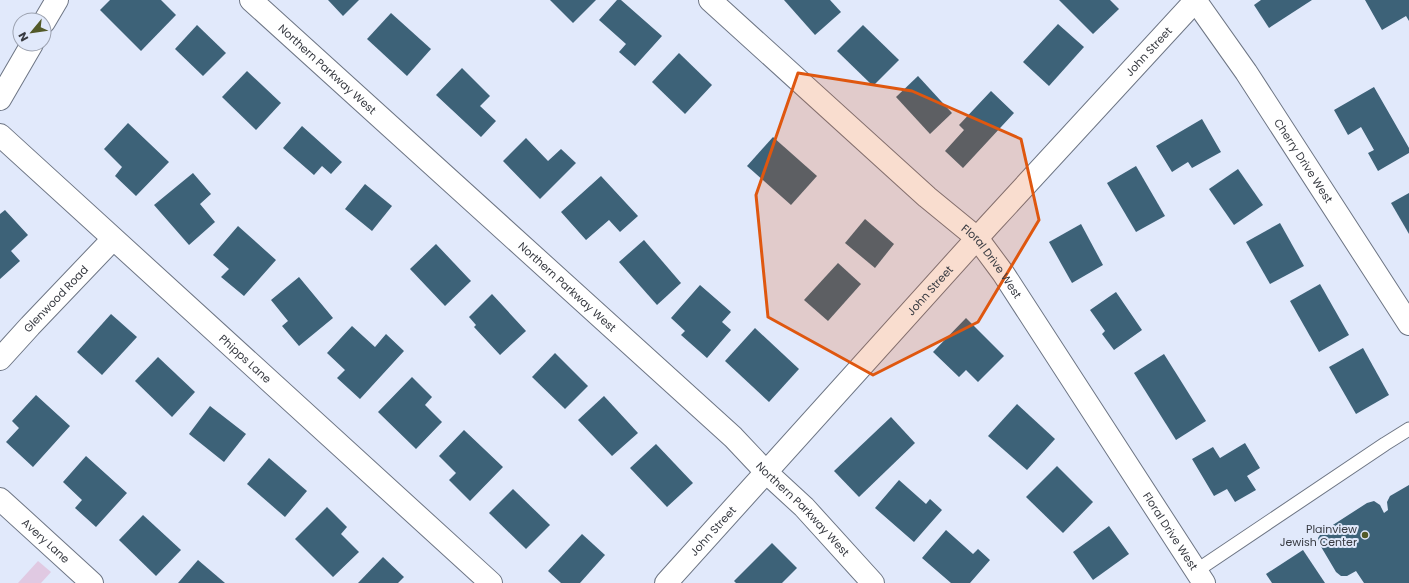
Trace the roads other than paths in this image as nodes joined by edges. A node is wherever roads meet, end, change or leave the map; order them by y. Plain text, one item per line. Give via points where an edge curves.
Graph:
1 (57, 0) edge
2 (252, 0) edge
3 (710, 0) edge
4 (1196, 0) edge
5 (50, 12) edge
6 (27, 52) edge
7 (0, 99) edge
8 (0, 135) edge
9 (977, 238) junction
10 (113, 239) junction
11 (1409, 324) edge
12 (0, 359) edge
13 (1409, 430) edge
14 (766, 472) junction
15 (0, 498) edge
16 (1200, 577) edge
17 (92, 583) edge
18 (491, 583) edge
19 (666, 583) edge
20 (873, 583) edge

1 - 5 street
2 - 14 street, Northern Parkway West via 732,437
3 - 9 street, Floral Drive West via 927,197
4 - 9 street, John Street
4 - 11 street, Cherry Drive West via 1246,72
6 - 7 street
8 - 10 street, Phipps Lane
9 - 14 street, John Street
9 - 16 street, Floral Drive West via 1003,273
10 - 12 street, Glenwood Road
10 - 18 street, Phipps Lane
13 - 16 lane via 1385,444
14 - 19 street, John Street
14 - 20 street, Northern Parkway West via 804,507
15 - 17 street, Avery Lane

